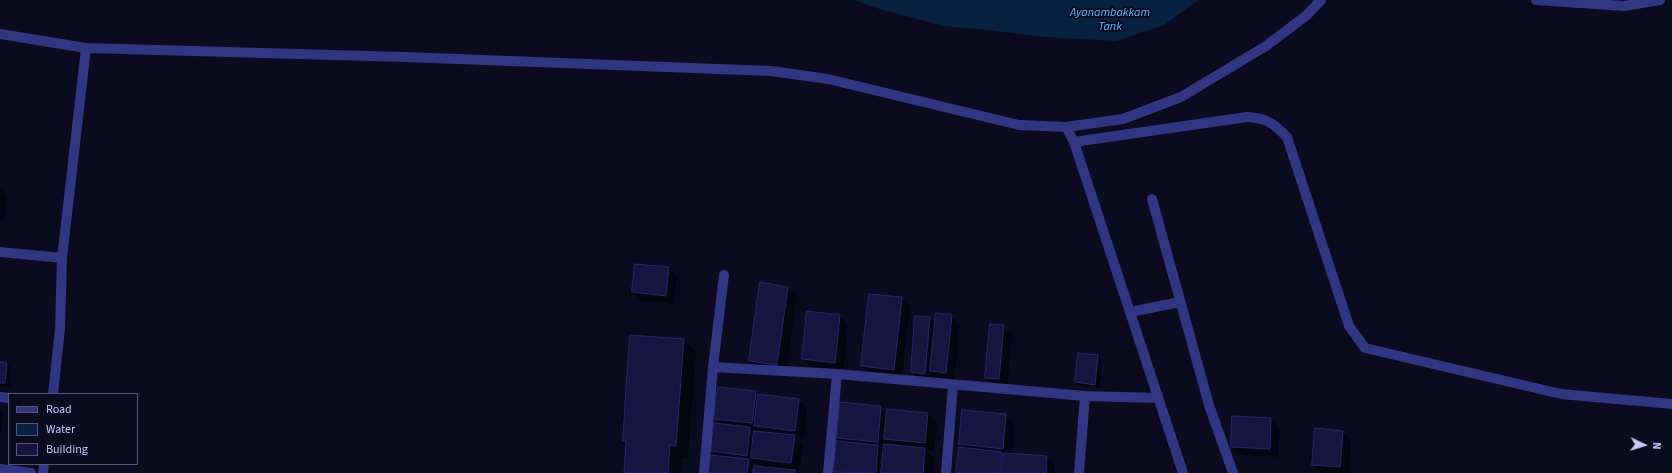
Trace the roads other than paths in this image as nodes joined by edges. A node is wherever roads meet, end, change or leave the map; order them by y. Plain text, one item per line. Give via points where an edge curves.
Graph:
1 (1321, 0) edge
2 (1536, 0) edge
3 (1660, 0) edge
4 (0, 34) edge
5 (86, 48) junction
6 (1066, 127) junction
7 (1074, 142) junction
8 (1152, 199) dead end
9 (0, 252) edge
10 (62, 258) junction
11 (724, 275) dead end
12 (1180, 302) junction
13 (1130, 312) junction
14 (713, 367) junction
15 (837, 374) junction
16 (953, 385) junction
17 (53, 393) edge
18 (1085, 396) junction
19 (1157, 398) junction
20 (1672, 404) edge
21 (0, 469) edge
22 (31, 473) edge
23 (704, 473) edge
24 (828, 473) edge
25 (946, 473) edge
26 (1079, 473) edge
27 (1183, 473) edge
28 (1233, 473) edge

1 - 6 street via 1307,15 1266,46 1181,96 1123,119
2 - 3 street via 1624,6
4 - 5 street
5 - 6 street via 771,71 828,79 1019,124
5 - 10 street
6 - 7 street
7 - 13 street
7 - 20 street via 1247,117 1261,118 1274,124 1287,137 1349,326 1365,348 1561,394
8 - 12 street
9 - 10 street
10 - 17 street via 60,329
11 - 14 street
12 - 13 street
12 - 28 street via 1209,405
13 - 19 street
14 - 15 street
14 - 23 street
15 - 16 street
15 - 24 street
16 - 18 street
16 - 25 street
18 - 19 street
18 - 26 street
19 - 27 street
21 - 22 street

